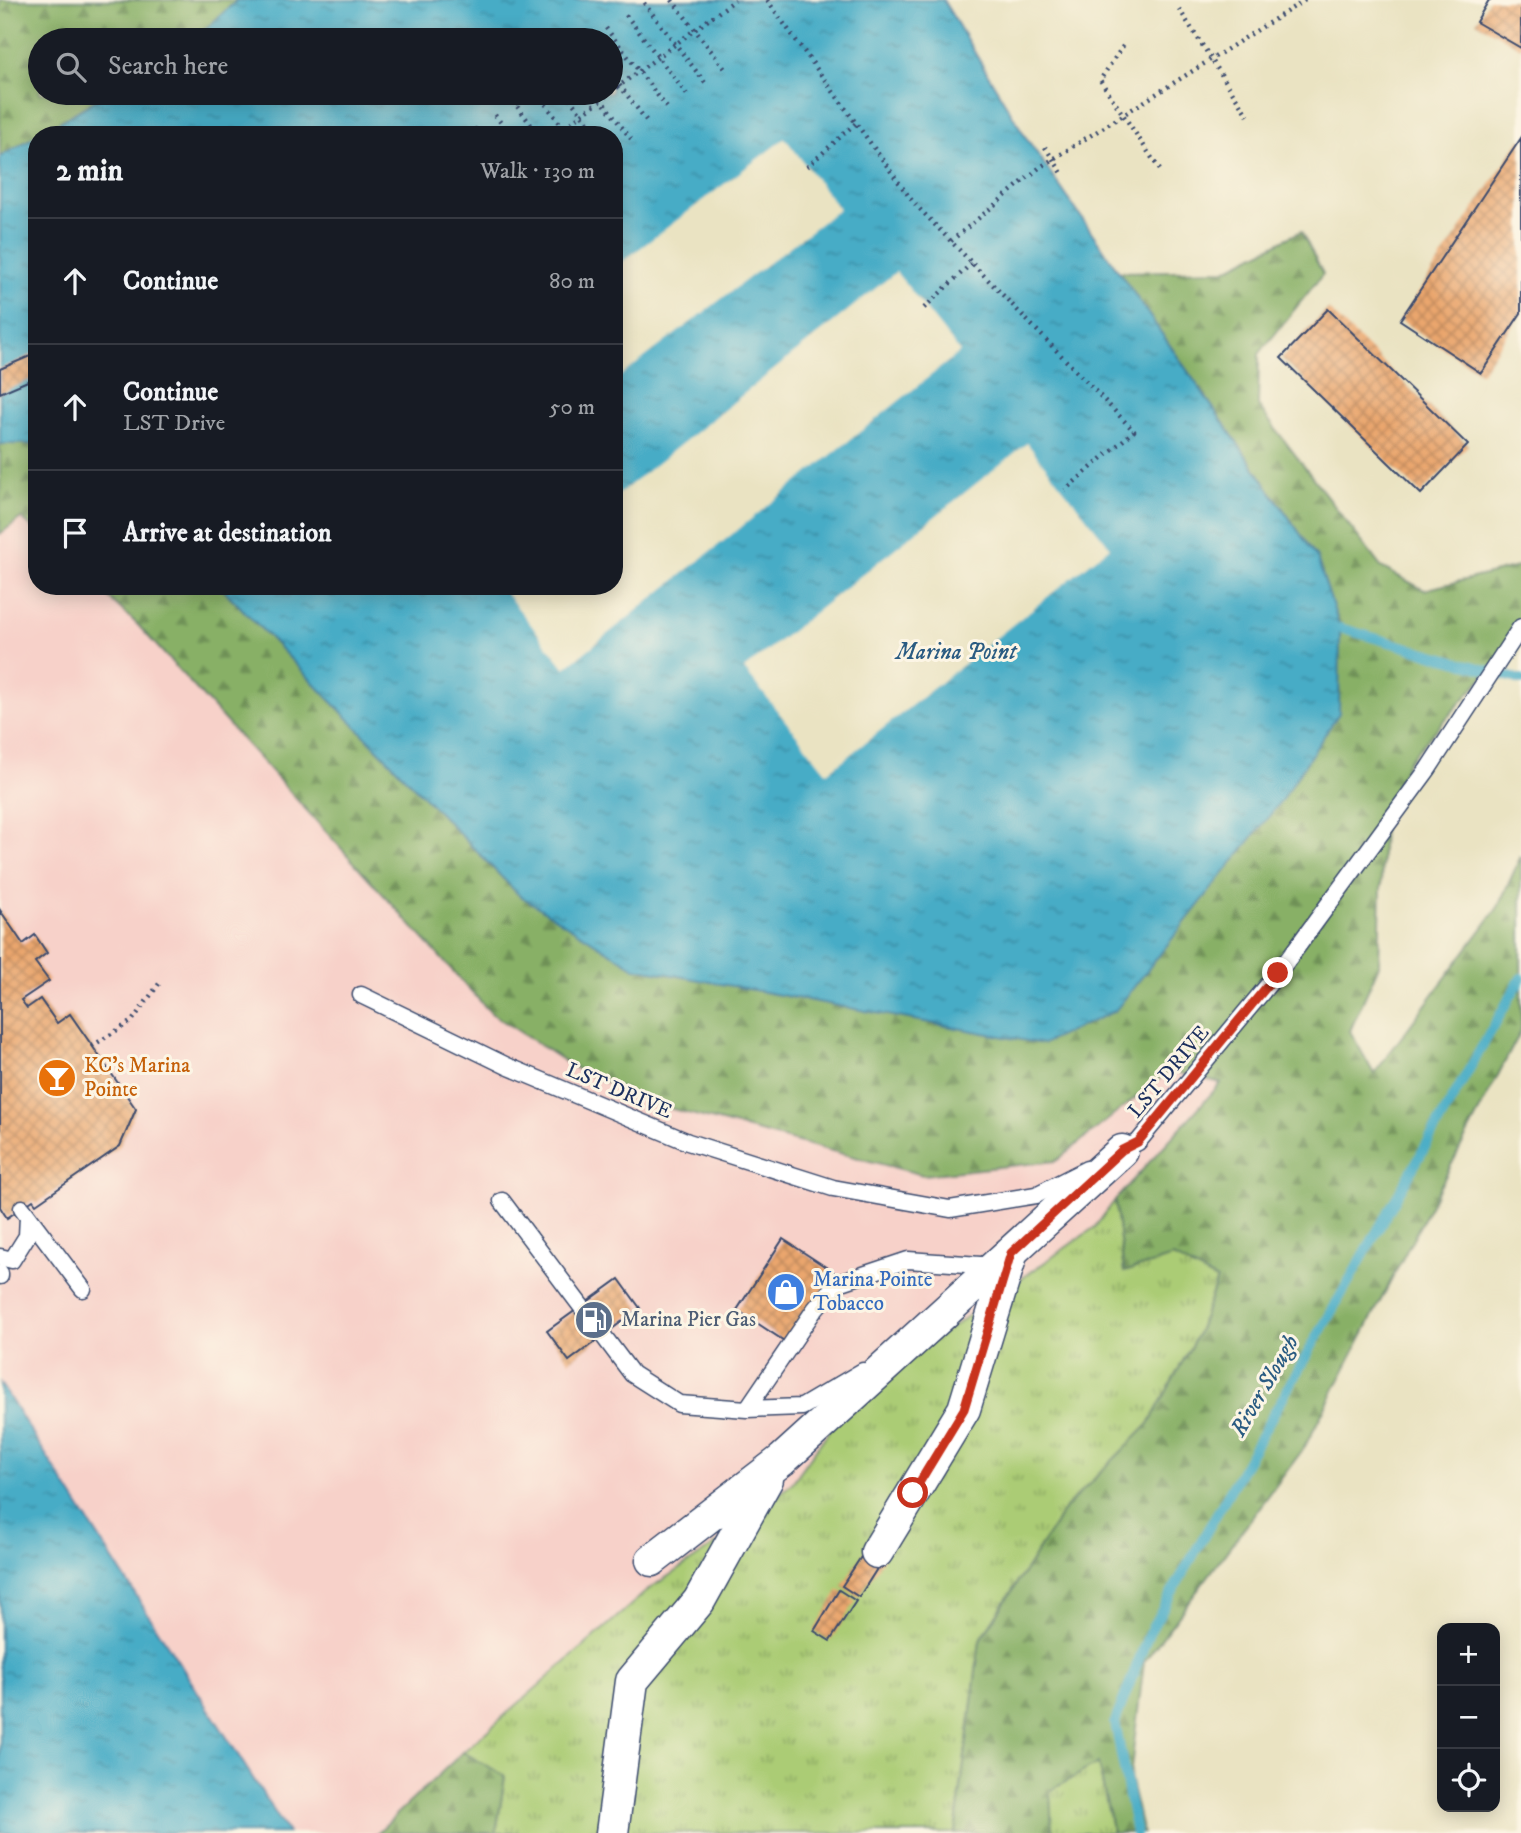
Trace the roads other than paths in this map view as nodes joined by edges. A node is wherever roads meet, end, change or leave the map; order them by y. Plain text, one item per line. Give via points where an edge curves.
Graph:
1 (1521, 626) edge
2 (361, 995) dead end
3 (1122, 1150) junction
4 (502, 1201) dead end
5 (0, 1257) edge
6 (1004, 1260) junction
7 (83, 1289) dead end
8 (922, 1336) junction
9 (747, 1409) junction
10 (775, 1465) junction
11 (877, 1552) dead end
12 (652, 1560) dead end
13 (612, 1833) edge

1 - 3 lane, LST DRIVE via 1428,769 1278,973 1138,1142
2 - 3 lane, LST DRIVE via 507,1066 688,1142 833,1188 950,1209 1036,1195
3 - 6 street
4 - 9 lane via 632,1374 679,1404
5 - 7 lane via 12,1260 27,1236 25,1212
6 - 8 street
6 - 9 lane via 908,1260 836,1284
6 - 11 street via 964,1409
8 - 9 lane via 802,1407
8 - 10 street
10 - 12 street
10 - 13 street via 699,1601 632,1682

